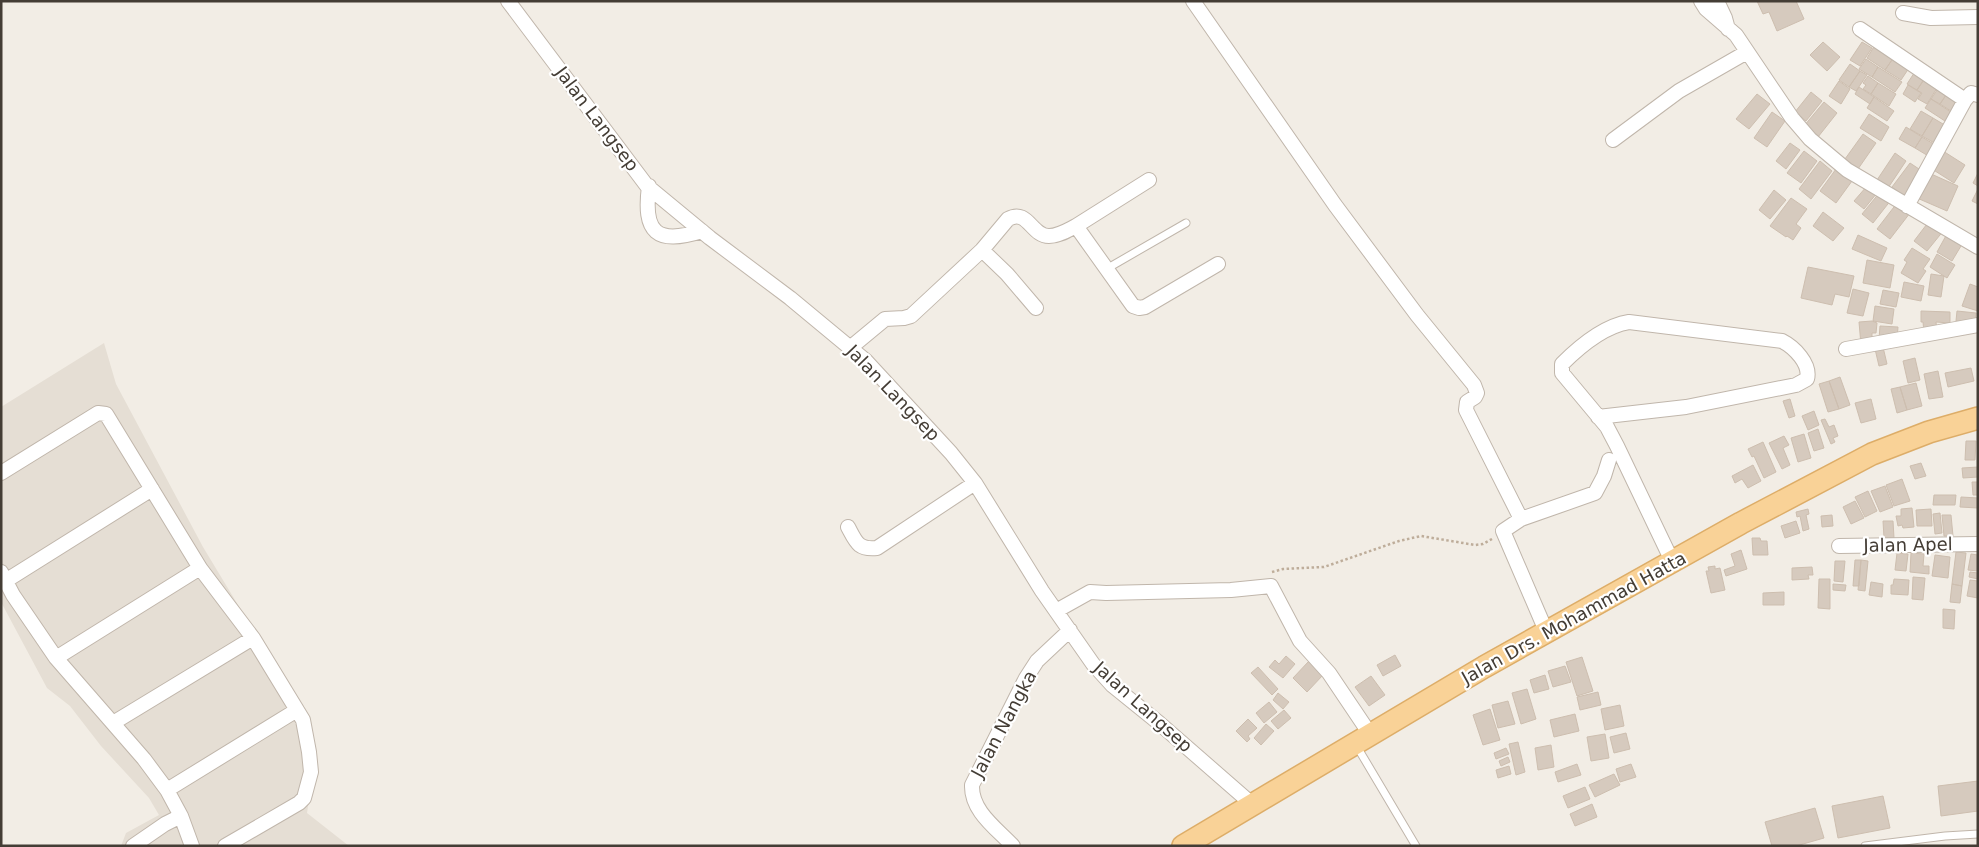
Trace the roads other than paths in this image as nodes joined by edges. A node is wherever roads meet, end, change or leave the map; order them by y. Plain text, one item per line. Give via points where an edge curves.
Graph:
1 (508, 1) edge
2 (1193, 1) edge
3 (1701, 1) edge
4 (1717, 1) edge
5 (1903, 13) dead end
6 (1978, 17) edge
7 (1860, 29) dead end
8 (1728, 30) junction
9 (1747, 52) junction
10 (1971, 98) edge
11 (1613, 140) dead end
12 (1149, 180) dead end
13 (649, 186) junction
14 (1907, 206) junction
15 (1186, 222) dead end
16 (1076, 226) junction
17 (702, 231) junction
18 (1978, 247) edge
19 (982, 250) junction
20 (1218, 264) dead end
21 (1108, 268) junction
22 (1036, 308) dead end
23 (1978, 325) edge
24 (850, 348) junction
25 (1846, 349) dead end
26 (1978, 418) edge
27 (1602, 422) junction
28 (1609, 460) dead end
29 (1, 473) edge
30 (975, 483) junction
31 (152, 489) junction
32 (1521, 519) junction
33 (848, 528) dead end
34 (1978, 544) edge
35 (1838, 546) dead end
36 (1673, 563) junction
37 (200, 568) junction
38 (4, 576) edge
39 (1056, 611) junction
40 (1070, 630) junction
41 (1546, 631) junction
42 (252, 638) junction
43 (56, 658) junction
44 (297, 710) junction
45 (113, 723) junction
46 (1362, 739) junction
47 (167, 790) junction
48 (1253, 805) junction
49 (181, 816) junction
50 (1978, 834) edge
51 (133, 846) edge
52 (192, 846) edge
53 (225, 846) edge
54 (1013, 846) edge
55 (1184, 846) edge
56 (1416, 846) edge
57 (1865, 846) edge

1 - 13 street, Jalan Langsep
2 - 32 street via 1356,234 1474,385 1477,393 1467,402 1466,410
3 - 8 street
4 - 8 street
5 - 6 street via 1932,18
7 - 10 street
8 - 9 street
9 - 11 street via 1679,91
9 - 14 street via 1810,139 1847,170
10 - 14 street
12 - 16 street
13 - 17 street, Jalan Langsep
13 - 17 street via 647,216 658,234 669,237
14 - 18 street
15 - 21 lane
16 - 19 street via 1060,234 1044,235 1025,218 1013,216
16 - 21 street
17 - 24 street, Jalan Langsep
19 - 22 street
19 - 24 street via 911,316 885,319
20 - 21 street via 1139,308 1133,306
23 - 25 street
24 - 30 street, Jalan Langsep via 892,389
26 - 36 main road, Jalan Drs. Mohammad Hatta via 1929,432 1872,454
27 - 27 street via 1562,373 1562,364 1598,335 1624,323 1782,341 1792,347 1809,373 1807,379 1796,385
27 - 36 street via 1618,446
28 - 32 street via 1595,493
29 - 31 street via 100,412 106,414
30 - 33 street via 876,548 867,549 857,544
30 - 39 street, Jalan Langsep
31 - 37 street
31 - 38 street
32 - 41 street via 1506,538
34 - 35 street, Jalan Apel
36 - 41 main road, Jalan Drs. Mohammad Hatta
37 - 42 street
37 - 43 street
38 - 43 street via 13,595
39 - 40 street, Jalan Langsep
39 - 46 street via 1090,592 1231,590 1271,586 1300,641 1328,673
40 - 48 street, Jalan Langsep via 1112,685
40 - 54 street, Jalan Nangka via 1037,662 1026,678 972,785 971,796 976,808
41 - 46 main road, Jalan Drs. Mohammad Hatta
42 - 44 street
42 - 45 street
43 - 45 street
44 - 47 street
44 - 53 street via 303,720 309,752 310,772 304,798 299,804
45 - 47 street
46 - 48 main road, Jalan Drs. Mohammad Hatta
46 - 56 lane
47 - 49 street
48 - 55 main road, Jalan Drs. Mohammad Hatta
49 - 51 street
49 - 52 street
50 - 57 lane

